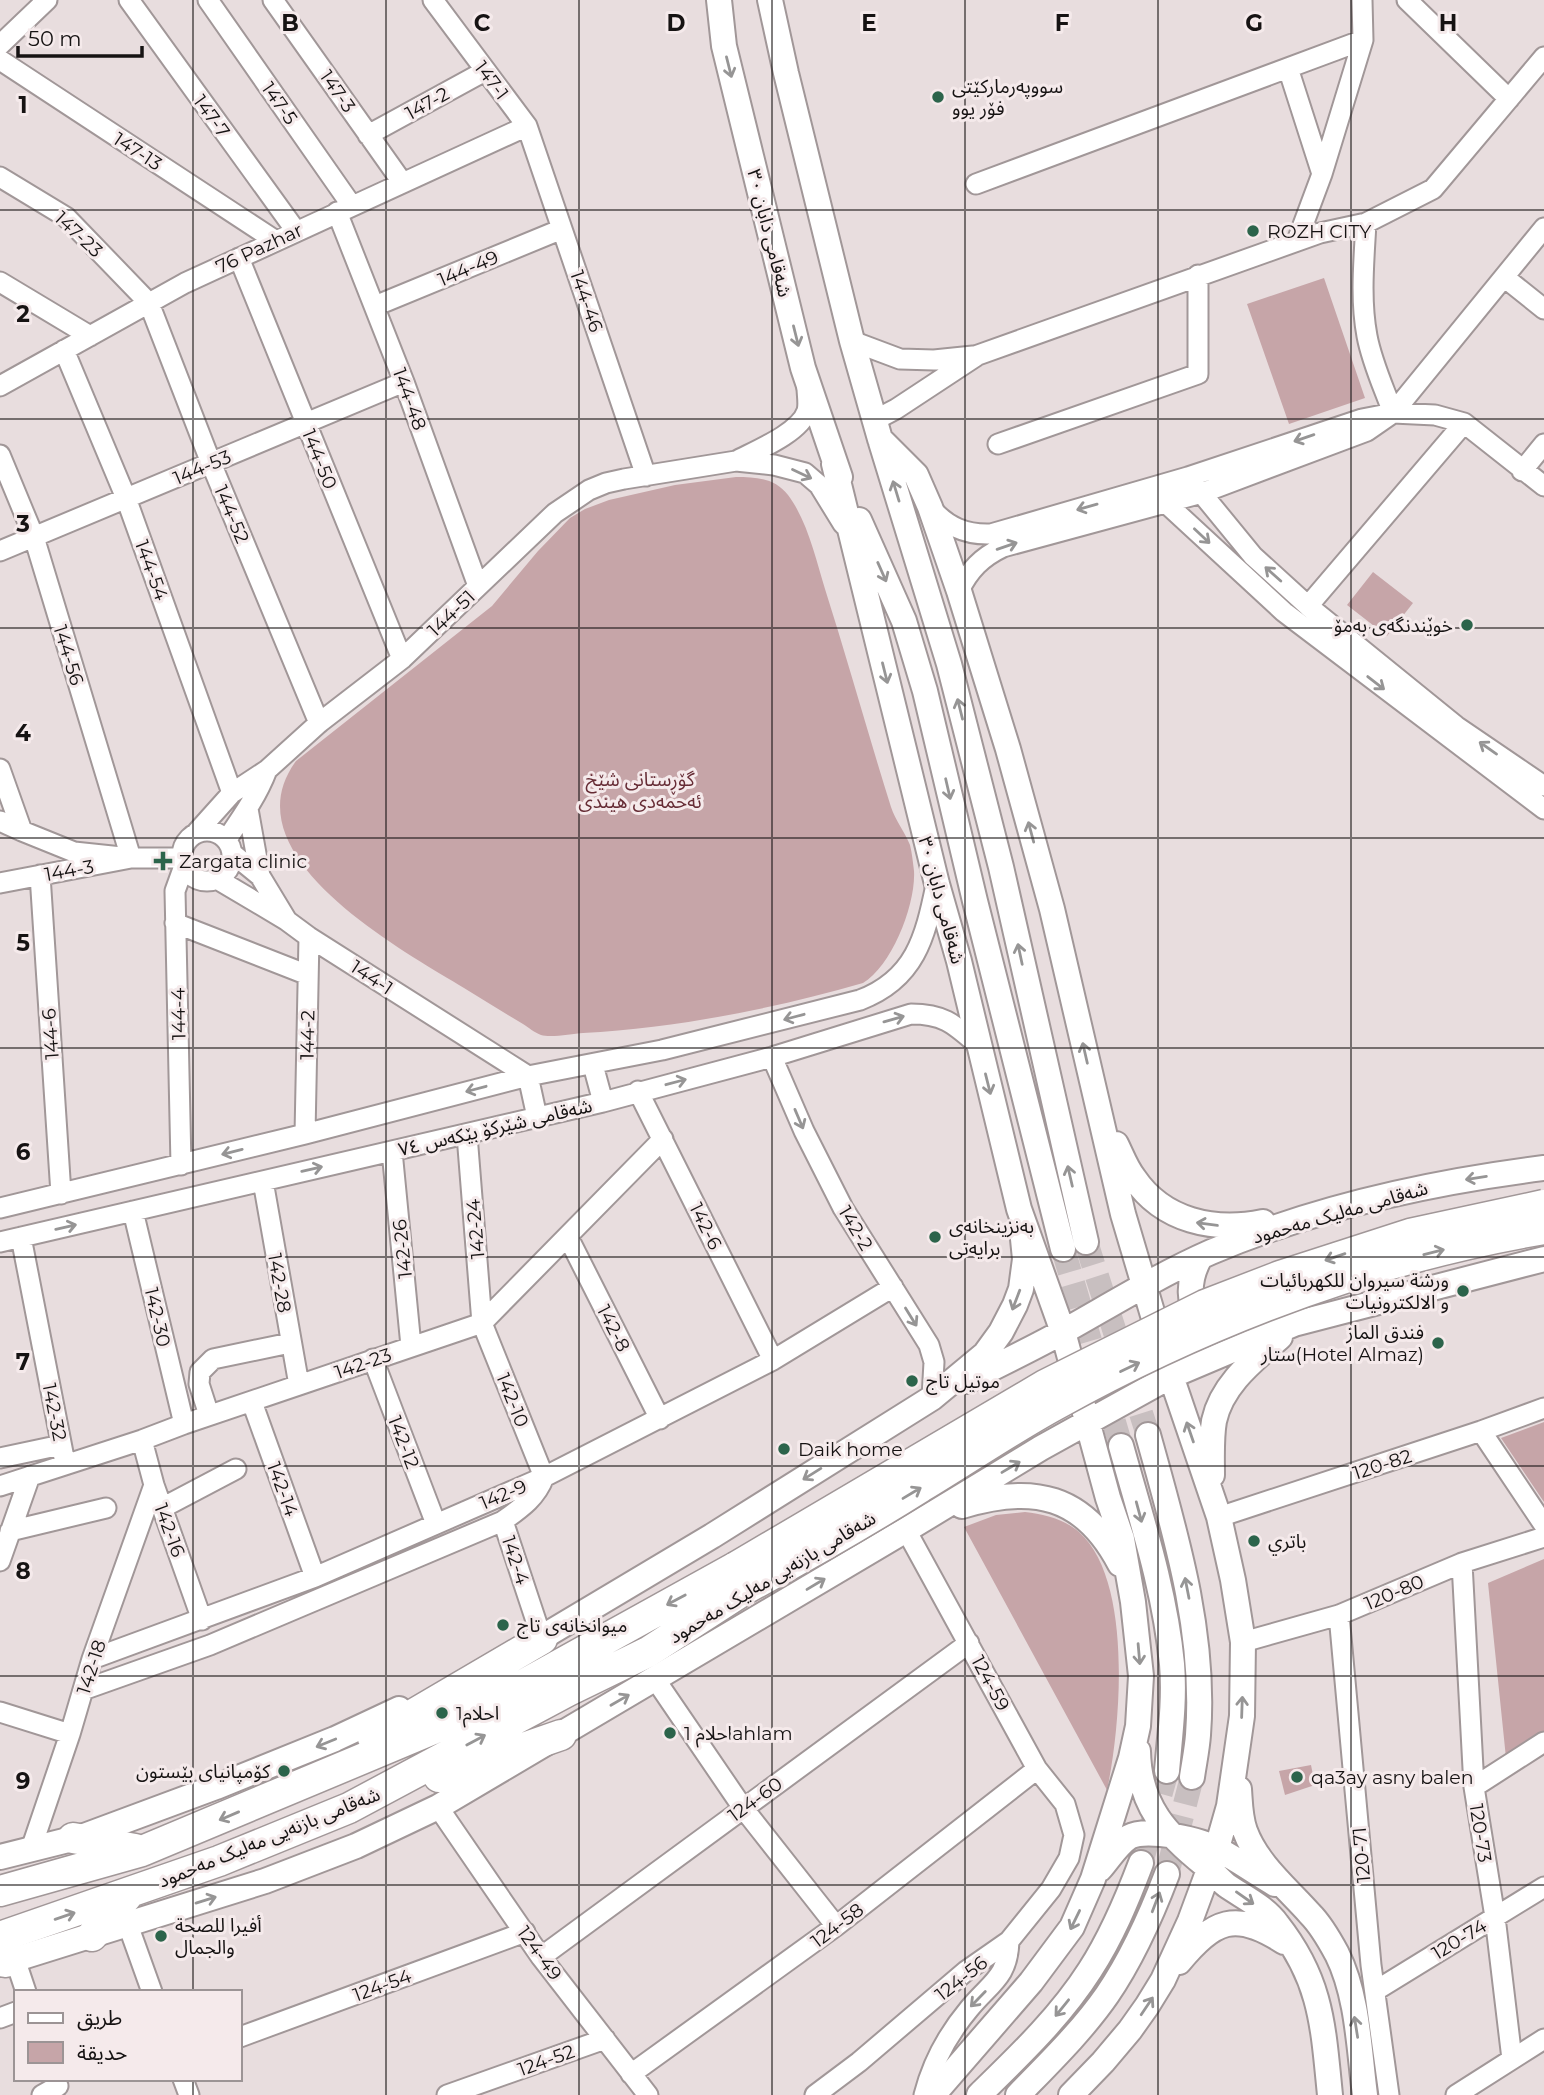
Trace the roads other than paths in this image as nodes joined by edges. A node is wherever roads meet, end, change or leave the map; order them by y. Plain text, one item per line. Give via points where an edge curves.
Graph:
1 (47, 0) edge
2 (129, 0) edge
3 (208, 0) edge
4 (273, 0) edge
5 (433, 0) edge
6 (719, 0) edge
7 (770, 0) edge
8 (1362, 0) edge
9 (1407, 0) edge
10 (1363, 40) junction
11 (0, 45) edge
12 (1544, 57) edge
13 (0, 60) edge
14 (1288, 68) junction
15 (485, 71) junction
16 (1509, 99) junction
17 (527, 126) junction
18 (369, 135) junction
19 (1322, 174) junction
20 (0, 177) edge
21 (402, 183) junction
22 (976, 184) dead end
23 (344, 209) junction
24 (1366, 223) junction
25 (1544, 228) edge
26 (562, 229) junction
27 (296, 232) junction
28 (276, 241) junction
29 (1297, 241) junction
30 (239, 258) junction
31 (1198, 275) junction
32 (1504, 277) junction
33 (0, 282) edge
34 (149, 303) junction
35 (375, 306) junction
36 (1544, 309) edge
37 (90, 336) junction
38 (852, 341) junction
39 (64, 351) junction
40 (978, 355) junction
41 (803, 368) junction
42 (404, 382) junction
43 (0, 386) edge
44 (1393, 413) junction
45 (1464, 423) junction
46 (305, 424) junction
47 (877, 430) junction
48 (998, 444) dead end
49 (1544, 444) edge
50 (0, 455) edge
51 (736, 461) junction
52 (211, 463) junction
53 (834, 464) junction
54 (1522, 471) junction
55 (646, 475) junction
56 (1188, 477) junction
57 (1544, 486) edge
58 (1155, 487) junction
59 (1202, 493) junction
60 (126, 498) junction
61 (1167, 504) junction
62 (930, 507) junction
63 (34, 537) junction
64 (852, 541) junction
65 (0, 551) edge
66 (478, 586) junction
67 (959, 591) junction
68 (1308, 606) junction
69 (402, 659) junction
70 (319, 723) junction
71 (0, 769) edge
72 (267, 770) junction
73 (1544, 786) edge
74 (232, 793) junction
75 (248, 809) junction
76 (1544, 809) edge
77 (0, 821) edge
78 (22, 831) junction
79 (230, 846) junction
80 (187, 849) junction
81 (134, 858) junction
82 (40, 875) junction
83 (260, 876) junction
84 (217, 879) junction
85 (0, 883) edge
86 (937, 884) junction
87 (286, 919) junction
88 (175, 923) junction
89 (309, 937) junction
90 (308, 975) junction
91 (978, 1045) junction
92 (772, 1057) junction
93 (593, 1065) junction
94 (528, 1076) junction
95 (638, 1091) junction
96 (603, 1102) junction
97 (1097, 1105) junction
98 (537, 1117) junction
99 (305, 1134) junction
100 (467, 1135) junction
101 (663, 1139) junction
102 (392, 1151) junction
103 (181, 1165) junction
104 (1543, 1167) edge
105 (263, 1181) junction
106 (61, 1194) junction
107 (1394, 1194) junction
108 (1544, 1205) edge
109 (0, 1208) edge
110 (1019, 1209) junction
111 (133, 1211) junction
112 (1544, 1230) edge
113 (21, 1237) junction
114 (568, 1237) junction
115 (0, 1242) edge
116 (1200, 1258) junction
117 (1542, 1264) edge
118 (1144, 1285) junction
119 (893, 1287) junction
120 (482, 1323) junction
121 (1294, 1324) junction
122 (1063, 1332) junction
123 (290, 1343) junction
124 (411, 1346) junction
125 (1233, 1350) junction
126 (373, 1359) junction
127 (773, 1360) junction
128 (988, 1371) junction
129 (1171, 1376) junction
130 (299, 1385) junction
131 (932, 1398) junction
132 (252, 1402) junction
133 (1544, 1408) edge
134 (209, 1415) junction
135 (660, 1419) junction
136 (1088, 1423) junction
137 (184, 1424) junction
138 (1481, 1431) junction
139 (1148, 1435) tunnel mouth
140 (142, 1440) junction
141 (1121, 1446) tunnel mouth
142 (1041, 1448) junction
143 (63, 1454) junction
144 (0, 1458) edge
145 (236, 1469) dead end
146 (30, 1476) junction
147 (544, 1477) junction
148 (154, 1485) junction
149 (0, 1486) edge
150 (1215, 1507) junction
151 (106, 1508) dead end
152 (162, 1508) junction
153 (931, 1515) junction
154 (503, 1521) junction
155 (436, 1524) junction
156 (1544, 1525) edge
157 (906, 1530) junction
158 (10, 1531) junction
159 (1544, 1537) edge
160 (0, 1561) edge
161 (1462, 1563) junction
162 (315, 1577) junction
163 (741, 1578) junction
164 (1131, 1586) junction
165 (1339, 1615) junction
166 (202, 1620) junction
167 (542, 1639) junction
168 (1243, 1642) junction
169 (969, 1643) junction
170 (92, 1659) junction
171 (655, 1679) junction
172 (83, 1690) junction
173 (0, 1712) edge
174 (1138, 1726) junction
175 (70, 1734) junction
176 (561, 1735) junction
177 (1544, 1742) edge
178 (1239, 1746) junction
179 (1037, 1769) junction
180 (1167, 1771) tunnel mouth
181 (1192, 1777) tunnel mouth
182 (1474, 1787) junction
183 (270, 1798) junction
184 (438, 1807) junction
185 (349, 1808) junction
186 (743, 1808) junction
187 (1074, 1835) joint
188 (1173, 1836) junction
189 (73, 1838) junction
190 (31, 1849) junction
191 (142, 1851) junction
192 (0, 1857) edge
193 (1213, 1859) junction
194 (1141, 1863) tunnel mouth
195 (1167, 1874) tunnel mouth
196 (1093, 1879) junction
197 (1544, 1887) edge
198 (0, 1891) edge
199 (129, 1894) junction
200 (1290, 1894) junction
201 (1495, 1917) junction
202 (128, 1925) junction
203 (836, 1927) junction
204 (525, 1932) junction
205 (92, 1936) junction
206 (1009, 1941) junction
207 (1293, 1948) junction
208 (4, 1957) edge
209 (541, 1957) junction
210 (1163, 1980) junction
211 (25, 1990) edge
212 (151, 1990) edge
213 (1375, 1991) junction
214 (242, 2036) edge
215 (604, 2039) junction
216 (1544, 2039) edge
217 (1512, 2059) junction
218 (631, 2074) junction
219 (447, 2095) edge
220 (648, 2095) edge
221 (815, 2095) edge
222 (924, 2095) edge
223 (933, 2095) edge
224 (979, 2095) edge
225 (1018, 2095) edge
226 (1071, 2095) edge
227 (1330, 2095) edge
228 (1365, 2095) edge
229 (1389, 2095) edge
230 (1457, 2095) edge

1 - 11 street
2 - 27 street, 147-7
3 - 23 street, 147-5
4 - 18 street, 147-3
5 - 15 street, 147-1
6 -> 41 main road, شەقامی دابان ٣٠ via 723,46
7 - 38 main road, شەقامی دابان ٣٠
8 - 10 street
9 - 16 street
10 - 14 street
10 - 19 street
12 - 16 street
13 - 28 street, 147-13
14 - 19 street
14 - 22 street
15 - 17 street, 147-1
15 - 18 street, 147-2
16 - 24 street via 1433,189
17 - 21 street, 76 Pazhar
17 - 26 street, 144-46
18 - 21 street, 147-3
19 - 29 street
20 - 34 street, 147-23 via 66,217
21 - 23 street, 76 Pazhar
23 - 27 street, 76 Pazhar
23 - 35 street, 144-48
24 - 29 street
24 - 44 street via 1364,317 1370,351
25 - 32 street
26 - 35 street, 144-49
26 - 55 street, 144-46
27 - 28 street, 76 Pazhar
28 - 30 street, 76 Pazhar
29 - 31 street
30 - 34 street, 76 Pazhar
30 - 46 street, 144-50
31 - 40 street
31 - 48 street via 1198,374
32 - 36 street
32 - 44 street
33 - 37 street
34 - 37 street, 76 Pazhar
34 - 52 street, 144-52
35 - 42 street, 144-48
37 - 39 street, 76 Pazhar
38 - 40 street via 900,359
38 - 47 main road, شەقامی دابان ٣٠
39 - 43 street, 76 Pazhar
39 - 60 street, 144-54
40 - 47 street via 896,409
41 - 51 street via 807,411 799,423
41 - 53 main road, شەقامی دابان ٣٠
42 - 46 street, 144-53
42 - 66 street, 144-48
44 - 45 street via 1435,415
44 -> 56 street via 1362,419
44 - 59 street via 1367,431
45 - 54 street
45 - 68 street
46 - 52 street, 144-53
46 - 69 street, 144-50
53 -> 47 main road, شەقامی دابان ٣٠ via 904,621 978,914 1075,1245 994,840 948,664
47 - 62 main road, شەقامی دابان ٣٠ via 916,475
49 - 54 street
50 - 63 street, 144-56
51 - 55 street, 144-51
51 -> 64 street via 805,473 819,485
52 - 60 street, 144-53
52 - 70 street, 144-52
53 - 64 main road, شەقامی دابان ٣٠
54 - 57 street
55 - 66 street, 144-51 via 606,483 575,498
56 - 58 street
56 - 59 street
58 - 61 street
58 -> 62 street via 992,534 963,532
59 - 61 street
68 -> 59 street via 1253,556
60 - 63 street, 144-53
60 - 74 street, 144-54
67 -> 61 street via 972,569 1003,547
61 -> 76 street via 1284,612
62 - 67 main road, شەقامی دابان ٣٠
63 - 65 street, 144-53
63 - 81 street, 144-56
64 -> 86 main road, شەقامی دابان ٣٠
66 - 69 street, 144-51
97 -> 67 main road, شەقامی دابان ٣٠ via 1052,909
73 -> 68 street via 1456,726
69 - 70 street, 144-51
70 - 72 street, 144-51
71 - 78 street
72 - 74 street, 144-51
72 - 75 street
74 - 80 street, 144-51
75 - 79 street
75 - 83 street
77 - 78 street
78 - 81 street via 74,852
79 - 80 street via 214,831
79 - 83 street
79 - 84 street via 229,869
80 - 81 street, 144-3
80 - 84 street, 144-1 via 194,878
80 - 88 street, 144-4 via 174,891
81 - 82 street, 144-3
82 - 85 street, 144-3
82 - 106 street, 144-6
83 - 87 street
84 - 87 street, 144-1
86 - 91 main road, شەقامی دابان ٣٠
86 -> 93 street, شەقامی شێرکۆ بێکەس ٧٤ via 921,940 905,969 880,991 731,1034
87 - 89 street, 144-1
88 - 90 street
88 - 103 street, 144-4
89 - 90 street, 144-2
89 - 94 street, 144-1
90 - 99 street, 144-2
92 -> 91 street, شەقامی شێرکۆ بێکەس ٧٤ via 911,1014 946,1020
91 -> 110 main road, شەقامی دابان ٣٠
95 -> 92 street, شەقامی شێرکۆ بێکەس ٧٤
92 -> 119 street, 142-2 via 843,1208
93 - 94 street, شەقامی شێرکۆ بێکەس ٧٤
93 - 96 street
94 - 98 street
94 -> 99 street, شەقامی شێرکۆ بێکەس ٧٤
95 - 96 street, شەقامی شێرکۆ بێکەس ٧٤
95 - 101 street, 142-6
96 - 98 street, شەقامی شێرکۆ بێکەس ٧٤
107 -> 97 main road via 1257,1223 1197,1223 1164,1208 1139,1186
97 - 118 main road, شەقامی دابان ٣٠
98 - 100 street, شەقامی شێرکۆ بێکەس ٧٤
99 -> 103 street, شەقامی شێرکۆ بێکەس ٧٤
100 - 102 street, شەقامی شێرکۆ بێکەس ٧٤
100 - 120 street, 142-24
101 - 114 street, 142-23
101 - 127 street, 142-6
105 -> 102 street, شەقامی شێرکۆ بێکەس ٧٤
102 - 124 street, 142-26
103 - 106 street, شەقامی شێرکۆ بێکەس ٧٤
104 -> 107 main road, شەقامی مەلیک مەحمود
105 - 111 street, شەقامی شێرکۆ بێکەس ٧٤
105 - 123 street, 142-28
106 - 109 street, شەقامی شێرکۆ بێکەس ٧٤
107 - 116 main road, شەقامی مەلیک مەحمود via 1282,1225
108 -> 163 highway, شەقامی بازنەیی مەلیک مەحمود, bridge via 1409,1234 1205,1305 1045,1385
110 - 122 main road, شەقامی دابان ٣٠
110 -> 131 main road via 1025,1259 1015,1305 985,1354
113 -> 111 street, شەقامی شێرکۆ بێکەس ٧٤
111 - 137 street, 142-30
163 -> 112 highway, شەقامی بازنەیی مەلیک مەحمود, bridge via 857,1526 1056,1404 1213,1326 1375,1268 1487,1239
113 - 115 street, شەقامی شێرکۆ بێکەس ٧٤
113 - 143 street, 142-32
114 - 120 street, 142-23
114 - 135 street, 142-8
116 - 118 main road, شەقامی مەلیک مەحمود
116 - 125 main road via 1190,1285 1195,1315 1214,1342
117 - 121 main road
118 - 122 main road, شەقامی مەلیک مەحمود
118 - 129 main road, شەقامی دابان ٣٠
119 - 127 street, 142-9
119 -> 131 street, 142-2 via 933,1353
120 - 124 street, 142-23
120 - 147 street, 142-10
121 - 125 main road
121 - 150 main road via 1236,1378 1219,1406 1212,1437
122 - 128 main road, شەقامی مەلیک مەحمود
122 - 136 main road, شەقامی دابان ٣٠
123 - 130 street, 142-28
123 - 134 street via 213,1359 200,1372 199,1384
124 - 126 street, 142-23
125 - 129 main road
126 - 130 street, 142-23
126 - 155 street, 142-12
127 - 135 street, 142-9
128 - 131 main road, شەقامی مەلیک مەحمود
128 - 142 main road via 1003,1374 1026,1395 1038,1419
129 - 136 main road
150 -> 129 main road, شەقامی دابان ٣٠
130 - 132 street, 142-23
131 -> 167 main road
132 - 134 street, 142-23
132 - 162 street, 142-14
133 - 138 street, 120-82
134 - 137 street, 142-23
135 - 147 street, 142-9
136 - 142 main road
136 - 164 main road, شەقامی دابان ٣٠
137 - 140 street, 142-23
138 - 150 street, 120-82
138 - 156 street
181 -> 139 main road via 1198,1691 1188,1589
140 - 143 street, 142-23
140 - 148 street, 142-16
141 -> 180 main road via 1163,1598 1172,1667
153 -> 142 main road
143 - 144 street
143 - 146 street, 142-23
145 - 152 street
146 - 149 street, 142-23
146 - 158 street
147 - 154 street via 530,1501
147 - 155 street, 142-9
148 - 152 street, 142-16
148 - 170 street, 142-18
150 - 168 main road
151 - 158 street
152 - 166 street, 142-16
153 - 157 main road
153 - 164 main road via 998,1496 1026,1495 1056,1502 1079,1514 1102,1535
154 - 167 street, 142-4
154 - 172 street via 210,1645
155 - 162 street, 142-9
157 - 169 street, 124-59
171 -> 157 main road
158 - 160 street
159 - 161 street, 120-80
161 - 165 street, 120-80
161 - 182 street, 120-73
162 - 166 street, 142-9
163 -> 183 highway, شەقامی بازنەیی مەلیک مەحمود via 432,1730
185 -> 163 highway, شەقامی بازنەیی مەلیک مەحمود via 648,1652
164 -> 174 main road, شەقامی دابان ٣٠ via 1141,1676
165 - 168 street, 120-80
165 - 213 street, 120-71
166 - 170 street, 142-9
167 - 183 highway
167 -> 189 main road via 335,1739
178 -> 168 main road
169 - 179 street, 124-59
169 - 186 street, 124-60
170 - 172 street, 142-18
176 -> 171 main road
171 - 186 street
172 - 175 street, 142-18
173 - 175 street
174 - 188 main road via 1142,1786 1150,1806
174 - 196 main road
175 - 190 street, 142-18
176 - 184 main road
176 - 185 highway
177 - 182 street
178 - 193 main road via 1229,1806
178 - 200 main road via 1244,1829 1258,1855
179 - 187 street, 124-59 via 1065,1804
179 - 203 street, 124-58
182 - 201 street, 120-73
183 -> 191 highway, شەقامی بازنەیی مەلیک مەحمود
202 -> 184 main road via 265,1881 356,1846
184 - 204 street, 124-49
185 - 199 highway, شەقامی بازنەیی مەلیک مەحمود
186 - 203 street
186 - 209 street, 124-60
187 - 206 street, 124-56 via 1069,1858 1051,1889
188 - 193 main road
188 - 196 main road via 1129,1838
189 - 190 main road
189 - 191 highway
190 - 192 main road
191 - 198 highway, شەقامی بازنەیی مەلیک مەحمود
193 - 200 main road
193 -> 207 main road via 1222,1882 1268,1914
193 - 210 main road
194 -> 224 main road via 1090,1970 1048,2025
225 -> 195 main road via 1107,1996 1137,1944
196 -> 223 main road via 1072,1927
197 - 201 street, 120-74
199 - 205 highway
208 -> 199 highway, شەقامی بازنەیی مەلیک مەحمود
228 -> 200 main road via 1357,2030 1338,1955 1312,1916
201 - 213 street, 120-74
201 - 217 street, 120-73
202 - 205 main road
202 - 212 street
203 - 218 street, 124-58
204 - 209 street, 124-49
204 - 214 street, 124-54
205 - 208 main road
206 - 221 street, 124-56 via 966,1970
206 -> 222 street via 1002,1974 947,2040 930,2071
207 - 210 main road via 1258,1927 1220,1926 1192,1946
207 - 227 main road via 1320,2010
208 - 211 street
209 - 215 street, 124-49
226 -> 210 main road via 1130,2030
213 - 229 street, 120-71
215 - 218 street, 124-49
215 - 219 street, 124-52
216 - 217 street
217 - 230 street
218 - 220 street, 124-49

